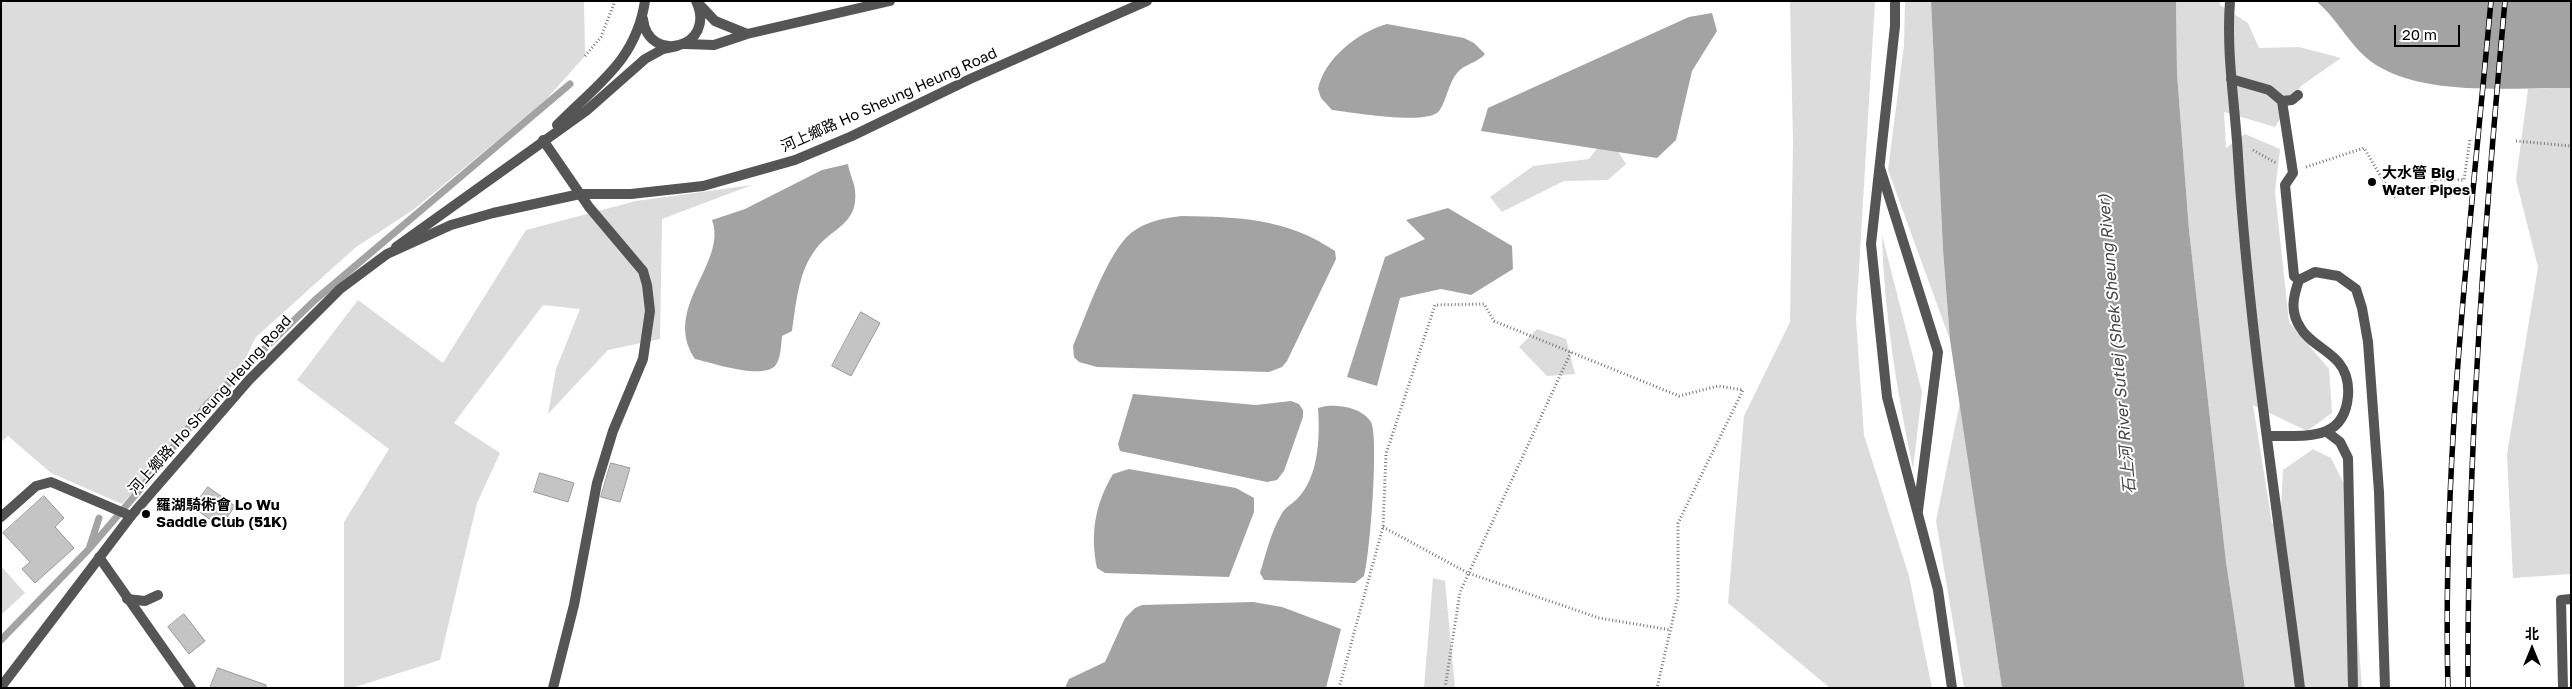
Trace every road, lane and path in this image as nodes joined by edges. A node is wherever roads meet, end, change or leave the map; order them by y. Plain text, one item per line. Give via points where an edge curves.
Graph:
1 (615, 1) edge
2 (647, 1) edge
3 (696, 1) edge
4 (890, 1) edge
5 (1147, 1) edge
6 (1895, 1) edge
7 (2230, 1) edge
8 (644, 12) junction
9 (747, 34) junction
10 (681, 45) junction
11 (585, 56) dead end
12 (2231, 80) junction
13 (2298, 95) dead end
14 (2282, 101) junction
15 (2470, 138) dead end
16 (543, 140) junction
17 (2516, 141) dead end
18 (2237, 142) junction
19 (2571, 146) edge
20 (1880, 168) junction
21 (2293, 172) junction
22 (580, 194) junction
23 (387, 254) junction
24 (2299, 280) junction
25 (1572, 352) junction
26 (2327, 432) junction
27 (2268, 436) junction
28 (1917, 513) junction
29 (131, 516) junction
30 (1, 517) edge
31 (1383, 527) junction
32 (99, 556) junction
33 (1468, 574) junction
34 (158, 595) dead end
35 (127, 599) junction
36 (2571, 600) edge
37 (1671, 630) junction
38 (1, 687) edge
39 (191, 688) edge
40 (553, 688) edge
41 (1339, 688) edge
42 (1444, 688) edge
43 (1657, 688) edge
44 (1952, 688) edge
45 (2300, 688) edge
46 (2353, 688) edge
47 (2385, 688) edge
48 (2563, 688) edge

1 - 11 path via 601,37
2 - 8 street
3 - 9 street via 715,21
3 - 10 street via 701,20 699,29
4 - 9 street
5 - 22 street, 河上鄉路 Ho Sheung Heung Road via 795,160 694,187 631,194
6 - 20 street
7 - 12 street
8 - 10 street via 644,25 650,37 661,45
8 - 16 street via 639,32 620,62
9 - 10 street via 714,46
10 - 16 street via 663,49 645,59 586,111
12 - 14 street via 2269,90
12 - 18 street
13 - 14 street via 2292,100
14 - 21 street
15 - 21 path via 2464,180 2435,179 2431,187 2393,197 2364,148
16 - 22 street
16 - 23 street
17 - 19 path
18 - 21 path
18 - 27 street via 2243,237
20 - 28 street via 1871,244 1887,397
20 - 28 street via 1938,352
21 - 24 street via 2285,185 2294,276
22 - 23 street, 河上鄉路 Ho Sheung Heung Road via 451,225
22 - 40 street via 643,272 650,311 643,359 616,422 597,483 570,621
23 - 29 street, 河上鄉路 Ho Sheung Heung Road via 340,289 279,348
24 - 26 street via 2292,302 2300,328 2339,363 2347,376 2347,407 2337,425
24 - 47 street via 2314,272 2338,276 2356,289 2362,308 2368,342 2379,492
25 - 31 path via 1494,321 1484,304 1435,305 1386,454
25 - 33 path
25 - 37 path via 1679,396 1718,386 1743,390 1678,522 1678,597
26 - 27 street
26 - 46 street via 2340,442 2348,458
27 - 45 street
28 - 44 street via 1938,590
29 - 30 street via 51,482 43,482
29 - 32 street, 河上鄉路 Ho Sheung Heung Road
31 - 33 path
31 - 41 path
32 - 35 street
32 - 38 street, 河上鄉路 Ho Sheung Heung Road
33 - 37 path via 1599,618
33 - 42 path via 1460,592
34 - 35 street via 145,601
35 - 39 street
36 - 48 street via 2560,600
37 - 43 path

